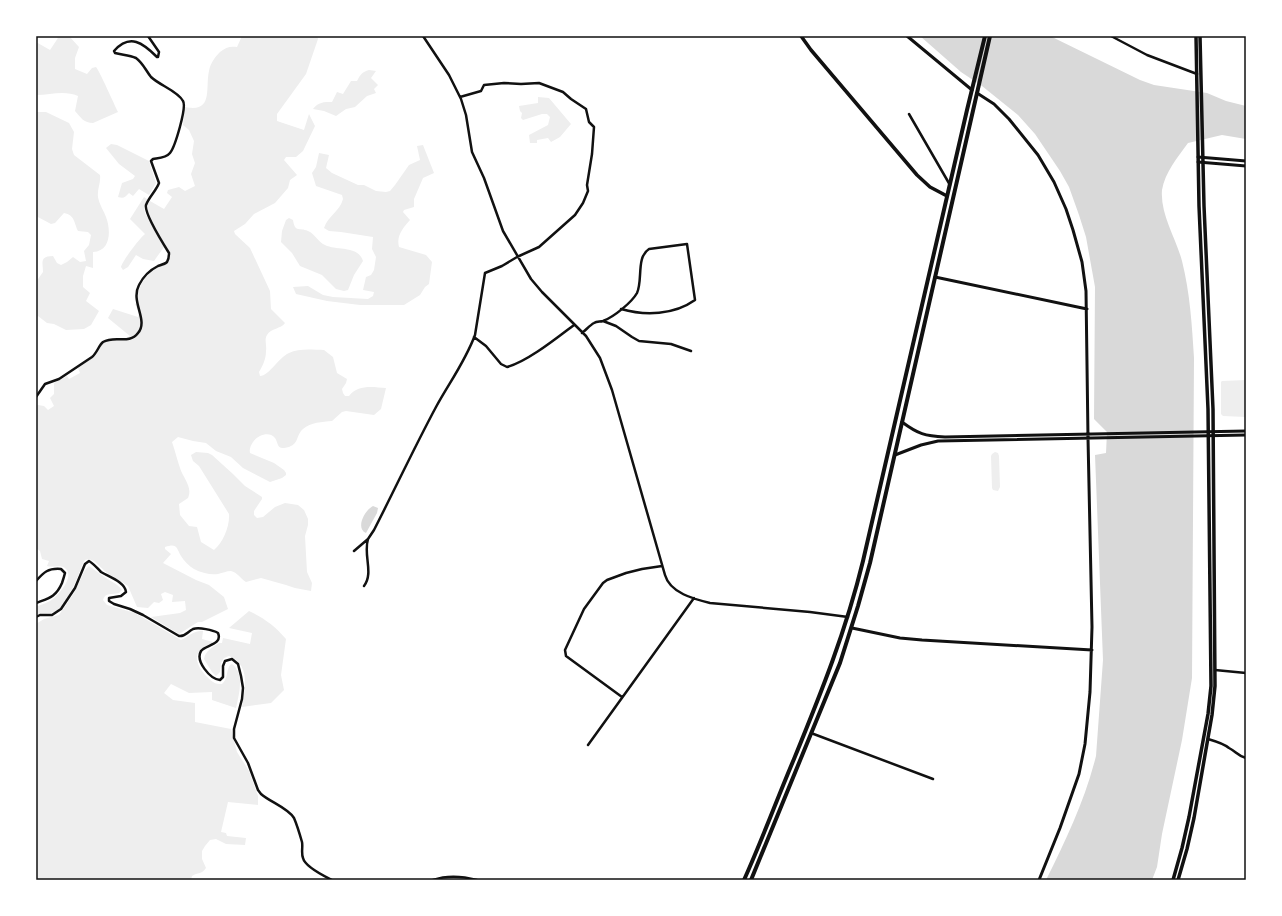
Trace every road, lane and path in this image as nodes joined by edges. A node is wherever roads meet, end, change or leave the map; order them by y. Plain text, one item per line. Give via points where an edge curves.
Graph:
1 (148, 36) edge
2 (423, 36) edge
3 (801, 36) edge
4 (907, 36) edge
5 (985, 36) edge
6 (990, 36) edge
7 (1111, 36) edge
8 (1196, 36) edge
9 (1200, 36) edge
10 (1197, 74) junction
11 (1199, 85) junction
12 (974, 88) junction
13 (977, 94) junction
14 (460, 97) junction
15 (909, 114) dead end
16 (1201, 157) junction
17 (1201, 162) junction
18 (1246, 162) edge
19 (1246, 166) edge
20 (950, 185) junction
21 (947, 196) junction
22 (518, 257) junction
23 (936, 277) junction
24 (621, 309) junction
25 (1087, 310) junction
26 (603, 321) junction
27 (574, 325) junction
28 (582, 333) junction
29 (474, 337) junction
30 (691, 350) dead end
31 (36, 397) edge
32 (902, 422) junction
33 (1246, 431) edge
34 (1211, 434) junction
35 (1246, 435) edge
36 (1088, 436) junction
37 (895, 455) junction
38 (368, 539) junction
39 (354, 551) dead end
40 (662, 566) junction
41 (36, 581) edge
42 (364, 586) dead end
43 (694, 598) junction
44 (36, 603) edge
45 (848, 617) junction
46 (36, 618) edge
47 (852, 628) junction
48 (1092, 650) junction
49 (1215, 670) junction
50 (1246, 673) edge
51 (622, 698) junction
52 (812, 733) junction
53 (1208, 739) junction
54 (588, 745) dead end
55 (1246, 758) edge
56 (933, 779) dead end
57 (332, 880) edge
58 (433, 880) edge
59 (477, 880) edge
60 (744, 880) edge
61 (751, 880) edge
62 (1039, 880) edge
63 (1173, 880) edge
64 (1178, 880) edge

1 - 31 street via 159,52 157,57 143,44 134,41 126,42 114,51 138,60 152,78 184,101 180,126 172,150 165,157 153,159 151,162 159,183 146,206 146,211 169,253 169,258 166,263 149,272 138,288 136,303 142,323 138,334 131,339 113,339 102,343 92,357 59,379 46,384
2 - 14 street
3 - 21 main road via 917,175
4 - 12 street
5 - 12 highway
6 - 12 highway
7 - 10 street via 1147,55
8 - 10 main road
9 - 11 main road
10 - 11 main road
11 - 16 main road
12 - 13 highway
12 - 20 highway
13 - 23 highway
13 - 25 street via 994,104 1009,120 1035,152 1054,182 1077,241 1085,281
14 - 22 street via 466,115 472,152 503,231
14 - 22 street via 481,92 484,85 504,82 539,84 563,92 584,108 589,122 594,127 588,191 580,208 539,247
15 - 20 street
16 - 17 main road
16 - 18 street
17 - 19 street
17 - 34 main road
20 - 21 highway
21 - 45 highway
22 - 27 street via 537,286
22 - 29 street via 485,273
23 - 25 street
23 - 32 highway
24 - 24 street via 638,291 642,256 646,251 687,244 695,300 682,308 667,312 641,313
24 - 26 street
25 - 36 street
26 - 28 street via 594,323
26 - 30 street via 639,341 671,344
27 - 28 street
27 - 29 street via 540,349 508,366 502,364
28 - 40 street via 600,358 612,390
29 - 38 street via 459,370 439,401
32 - 36 street via 923,435 945,437
32 - 37 highway
33 - 34 street
34 - 35 street
34 - 36 street
34 - 49 main road
34 - 63 main road via 1210,694 1189,817
36 - 37 street via 938,441 921,444
36 - 48 street
37 - 47 highway
38 - 39 street
38 - 42 street via 366,548 369,577
40 - 43 street via 671,587
40 - 51 street via 634,571 603,583 584,609 565,650 566,656
41 - 44 street via 48,569 61,569 65,574 58,592
43 - 45 street via 710,603
43 - 51 street
45 - 60 highway via 829,673
46 - 57 street via 40,615 52,615 61,609 89,560 101,572 125,588 126,592 122,595 109,598 114,604 137,612 178,636 197,628 218,633 219,639 202,650 200,658 208,674 217,680 223,677 225,661 232,659 238,664 243,691 234,738 248,763 258,790 294,819 302,842 302,856 306,863
47 - 48 street via 922,640
47 - 52 highway
48 - 62 street via 1087,732 1081,766 1063,821
49 - 50 street
49 - 53 main road via 1214,703
51 - 54 street
52 - 56 street
52 - 61 highway
53 - 55 street
53 - 64 main road via 1190,834
58 - 59 street via 456,876

